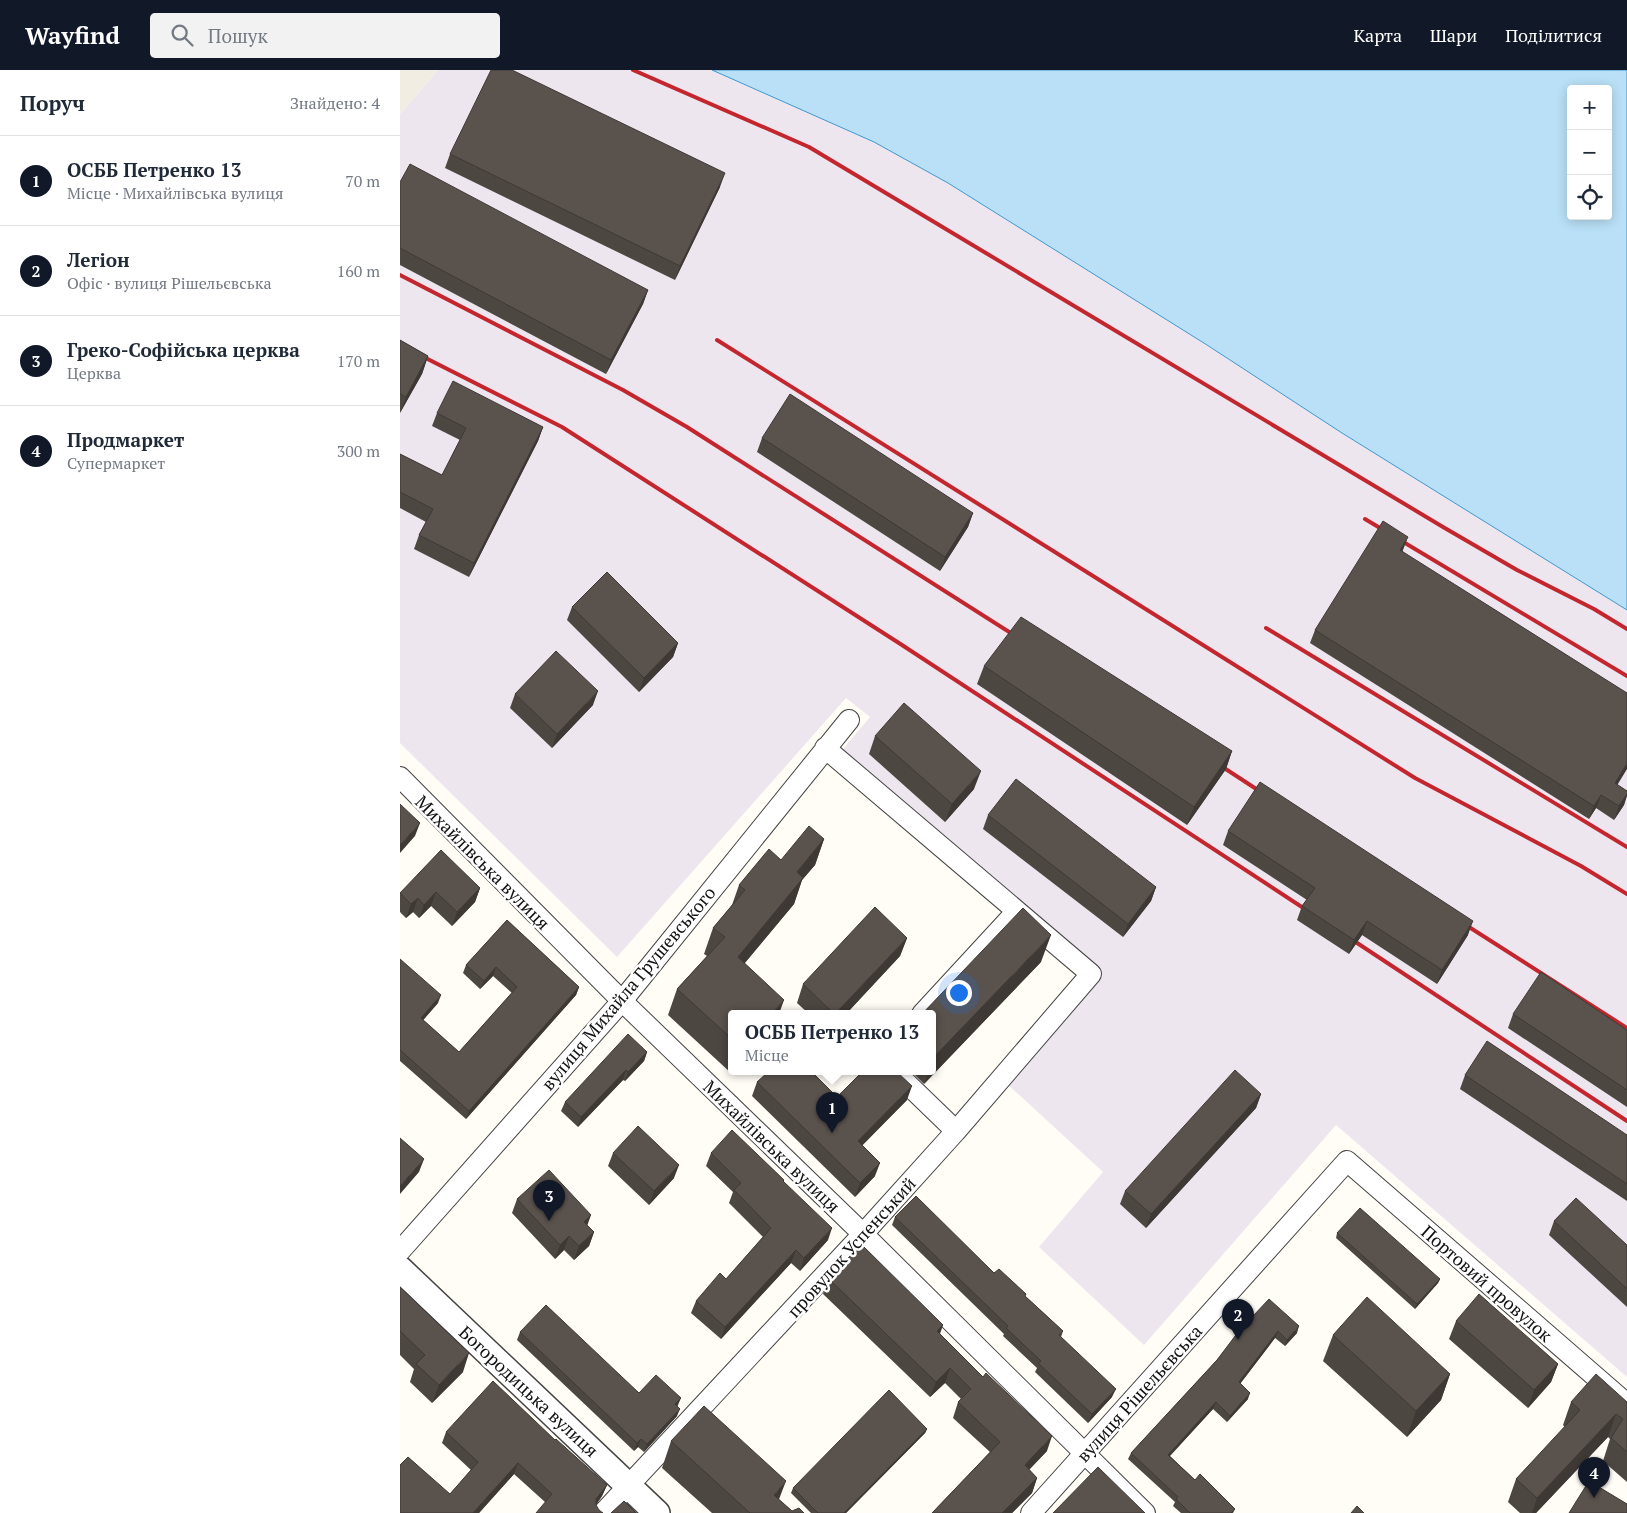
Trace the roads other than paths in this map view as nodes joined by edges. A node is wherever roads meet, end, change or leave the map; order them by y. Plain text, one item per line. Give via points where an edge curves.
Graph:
1 (849, 720) dead end
2 (826, 748) junction
3 (400, 778) edge
4 (1017, 911) junction
5 (622, 1001) junction
6 (926, 1010) edge
7 (898, 1075) edge
8 (956, 1131) junction
9 (1346, 1161) joint
10 (863, 1234) junction
11 (400, 1251) edge
12 (400, 1269) edge
13 (1627, 1404) edge
14 (1084, 1454) junction
15 (630, 1486) junction
16 (603, 1513) edge
17 (657, 1513) edge
18 (1030, 1513) edge
19 (1145, 1513) edge

1 - 2 street, вулиця Михайла Грушевського
2 - 4 street
2 - 5 street, вулиця Михайла Грушевського
3 - 5 street, Михайлівська вулиця
4 - 6 street
4 - 8 street, провулок Успенський via 1091,974
5 - 10 street, Михайлівська вулиця
5 - 11 street, вулиця Михайла Грушевського
7 - 8 street
8 - 10 street, провулок Успенський
9 - 13 street, Портовий провулок
9 - 14 street, вулиця Рішельєвська
10 - 14 street, Михайлівська вулиця
10 - 15 street, провулок Успенський
12 - 15 street, Богородицька вулиця
14 - 18 street, вулиця Рішельєвська
14 - 19 street, Михайлівська вулиця
15 - 16 street, провулок Успенський
15 - 17 street, Богородицька вулиця

